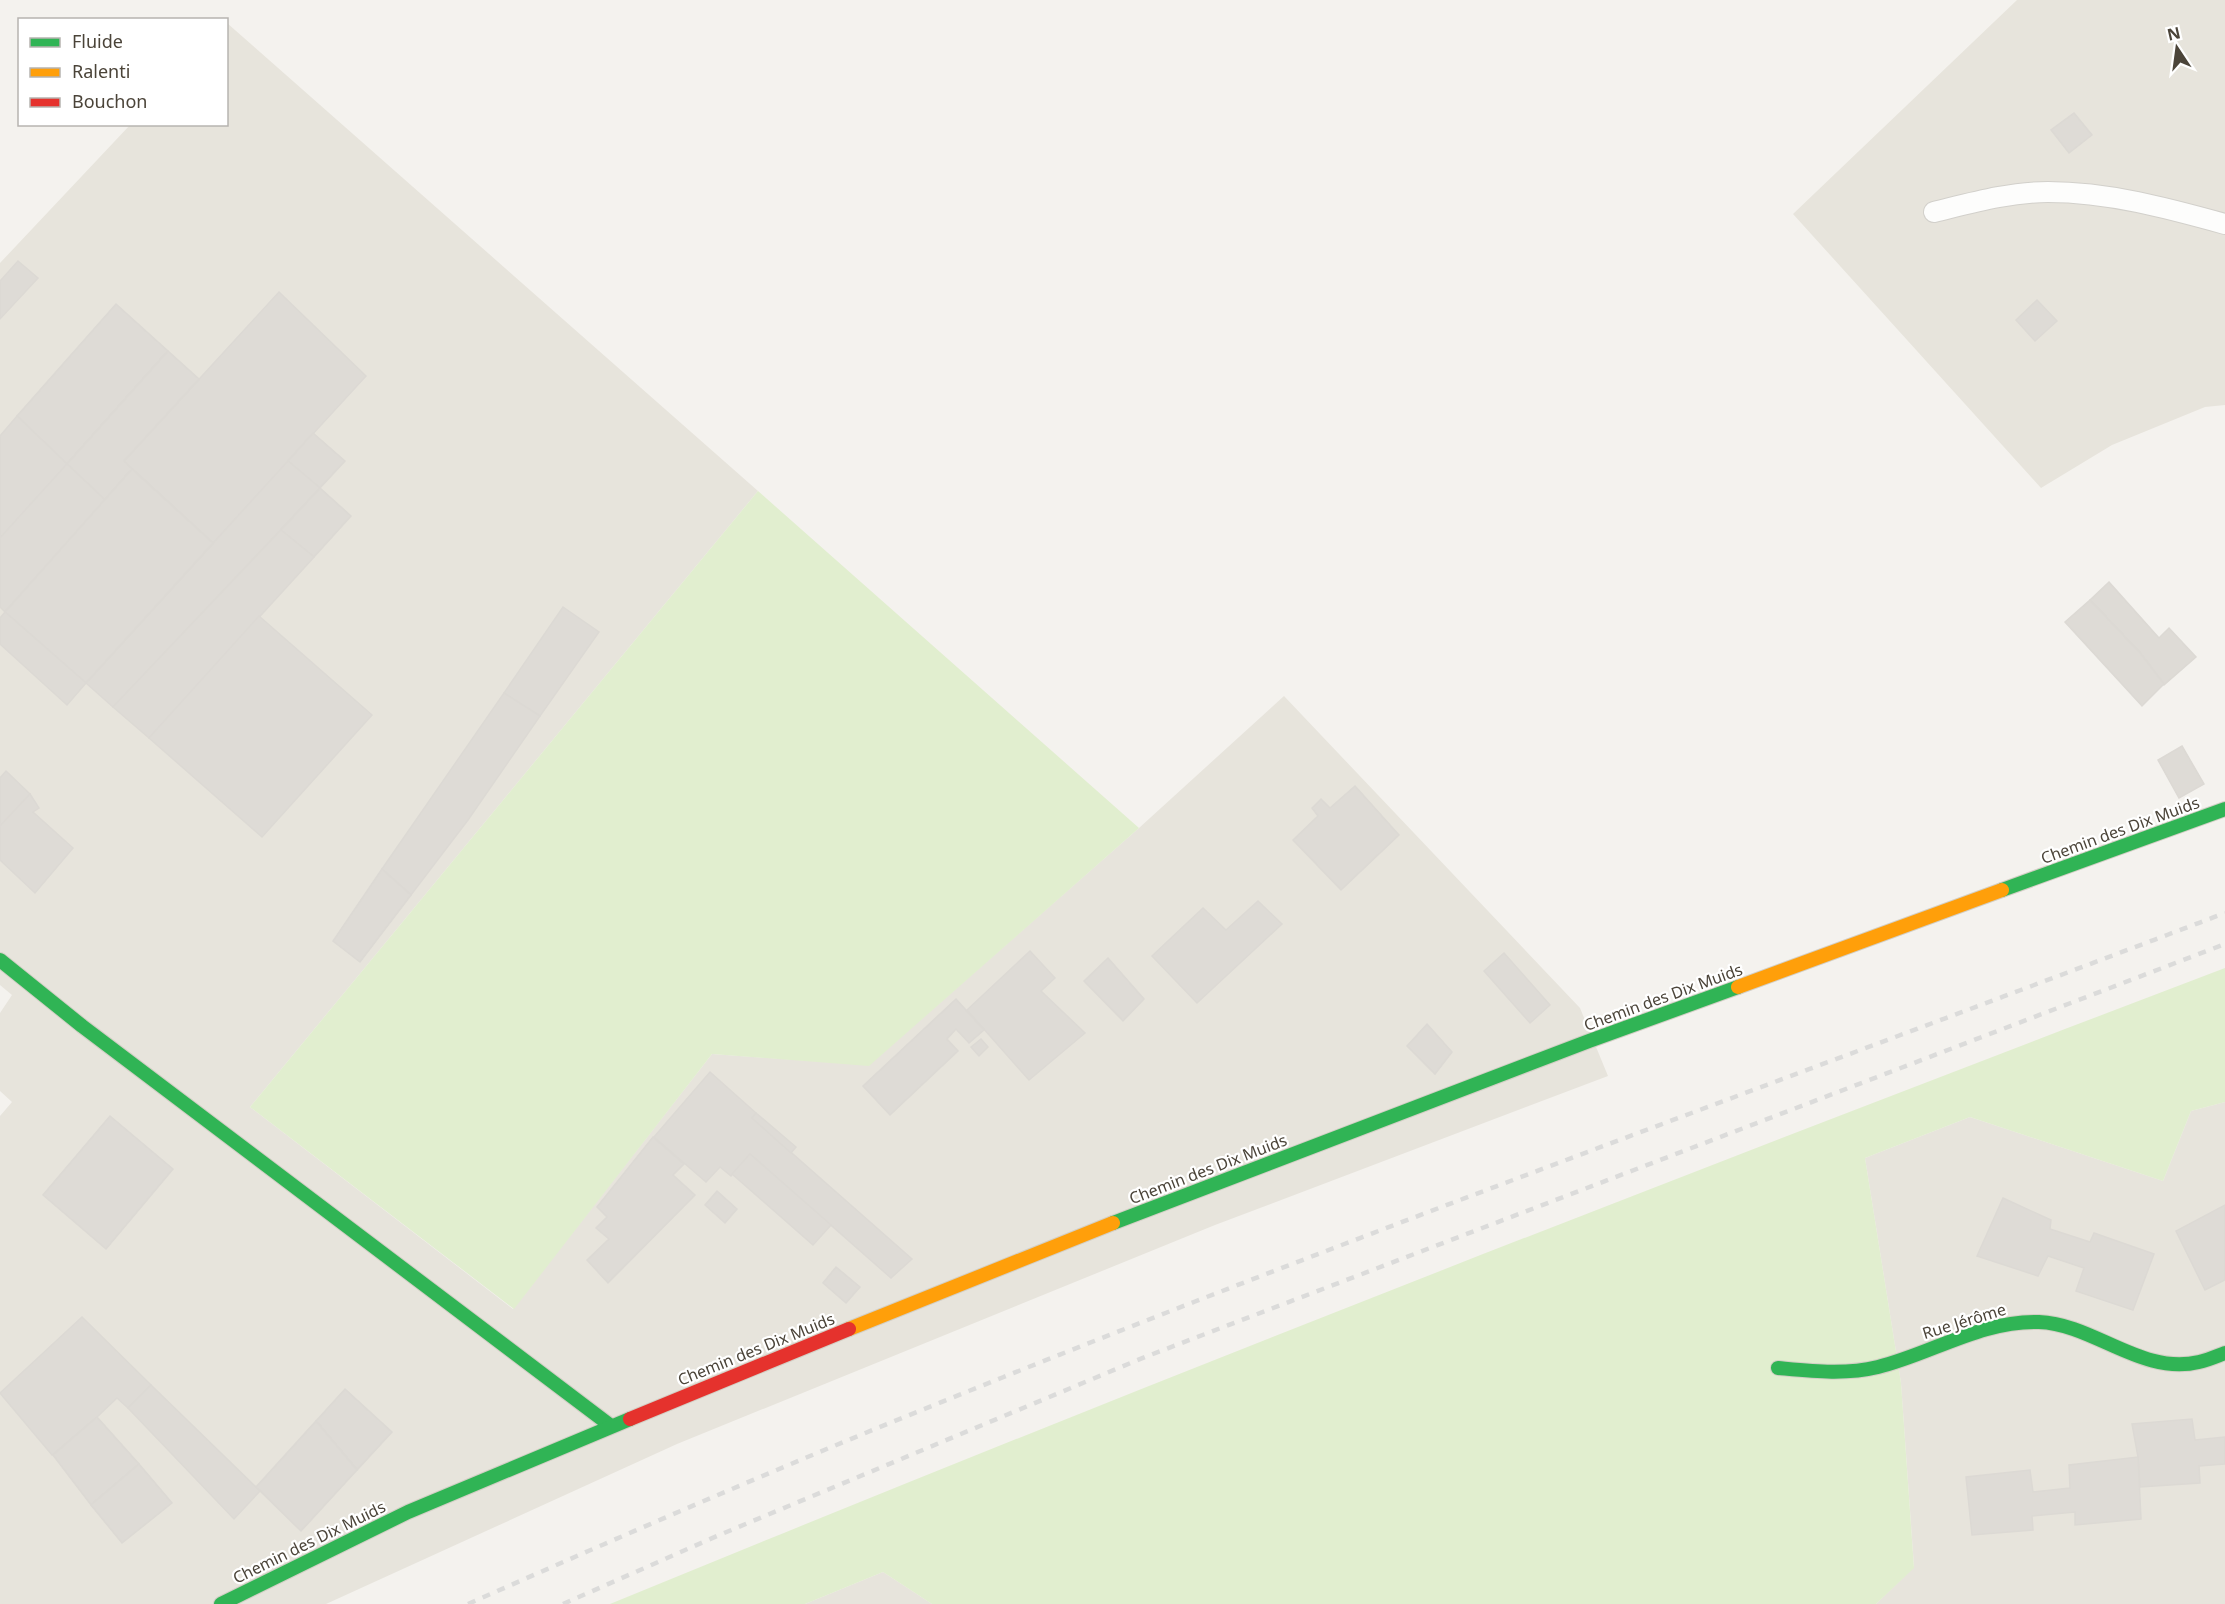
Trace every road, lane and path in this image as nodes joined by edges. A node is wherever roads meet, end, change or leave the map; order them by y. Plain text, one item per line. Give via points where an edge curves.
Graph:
1 (1934, 212) dead end
2 (2225, 224) edge
3 (2225, 809) edge
4 (0, 960) edge
5 (2225, 1353) edge
6 (1778, 1368) dead end
7 (611, 1426) junction
8 (221, 1604) edge

1 - 2 lane via 2046,192 2117,198
3 - 7 street, Chemin des Dix Muids via 1589,1041 1275,1161
4 - 7 street
5 - 6 street, Rue Jérôme via 2196,1363 2148,1361 2064,1325 2016,1322 1994,1326 1878,1367 1831,1372
7 - 8 street, Chemin des Dix Muids via 408,1512

